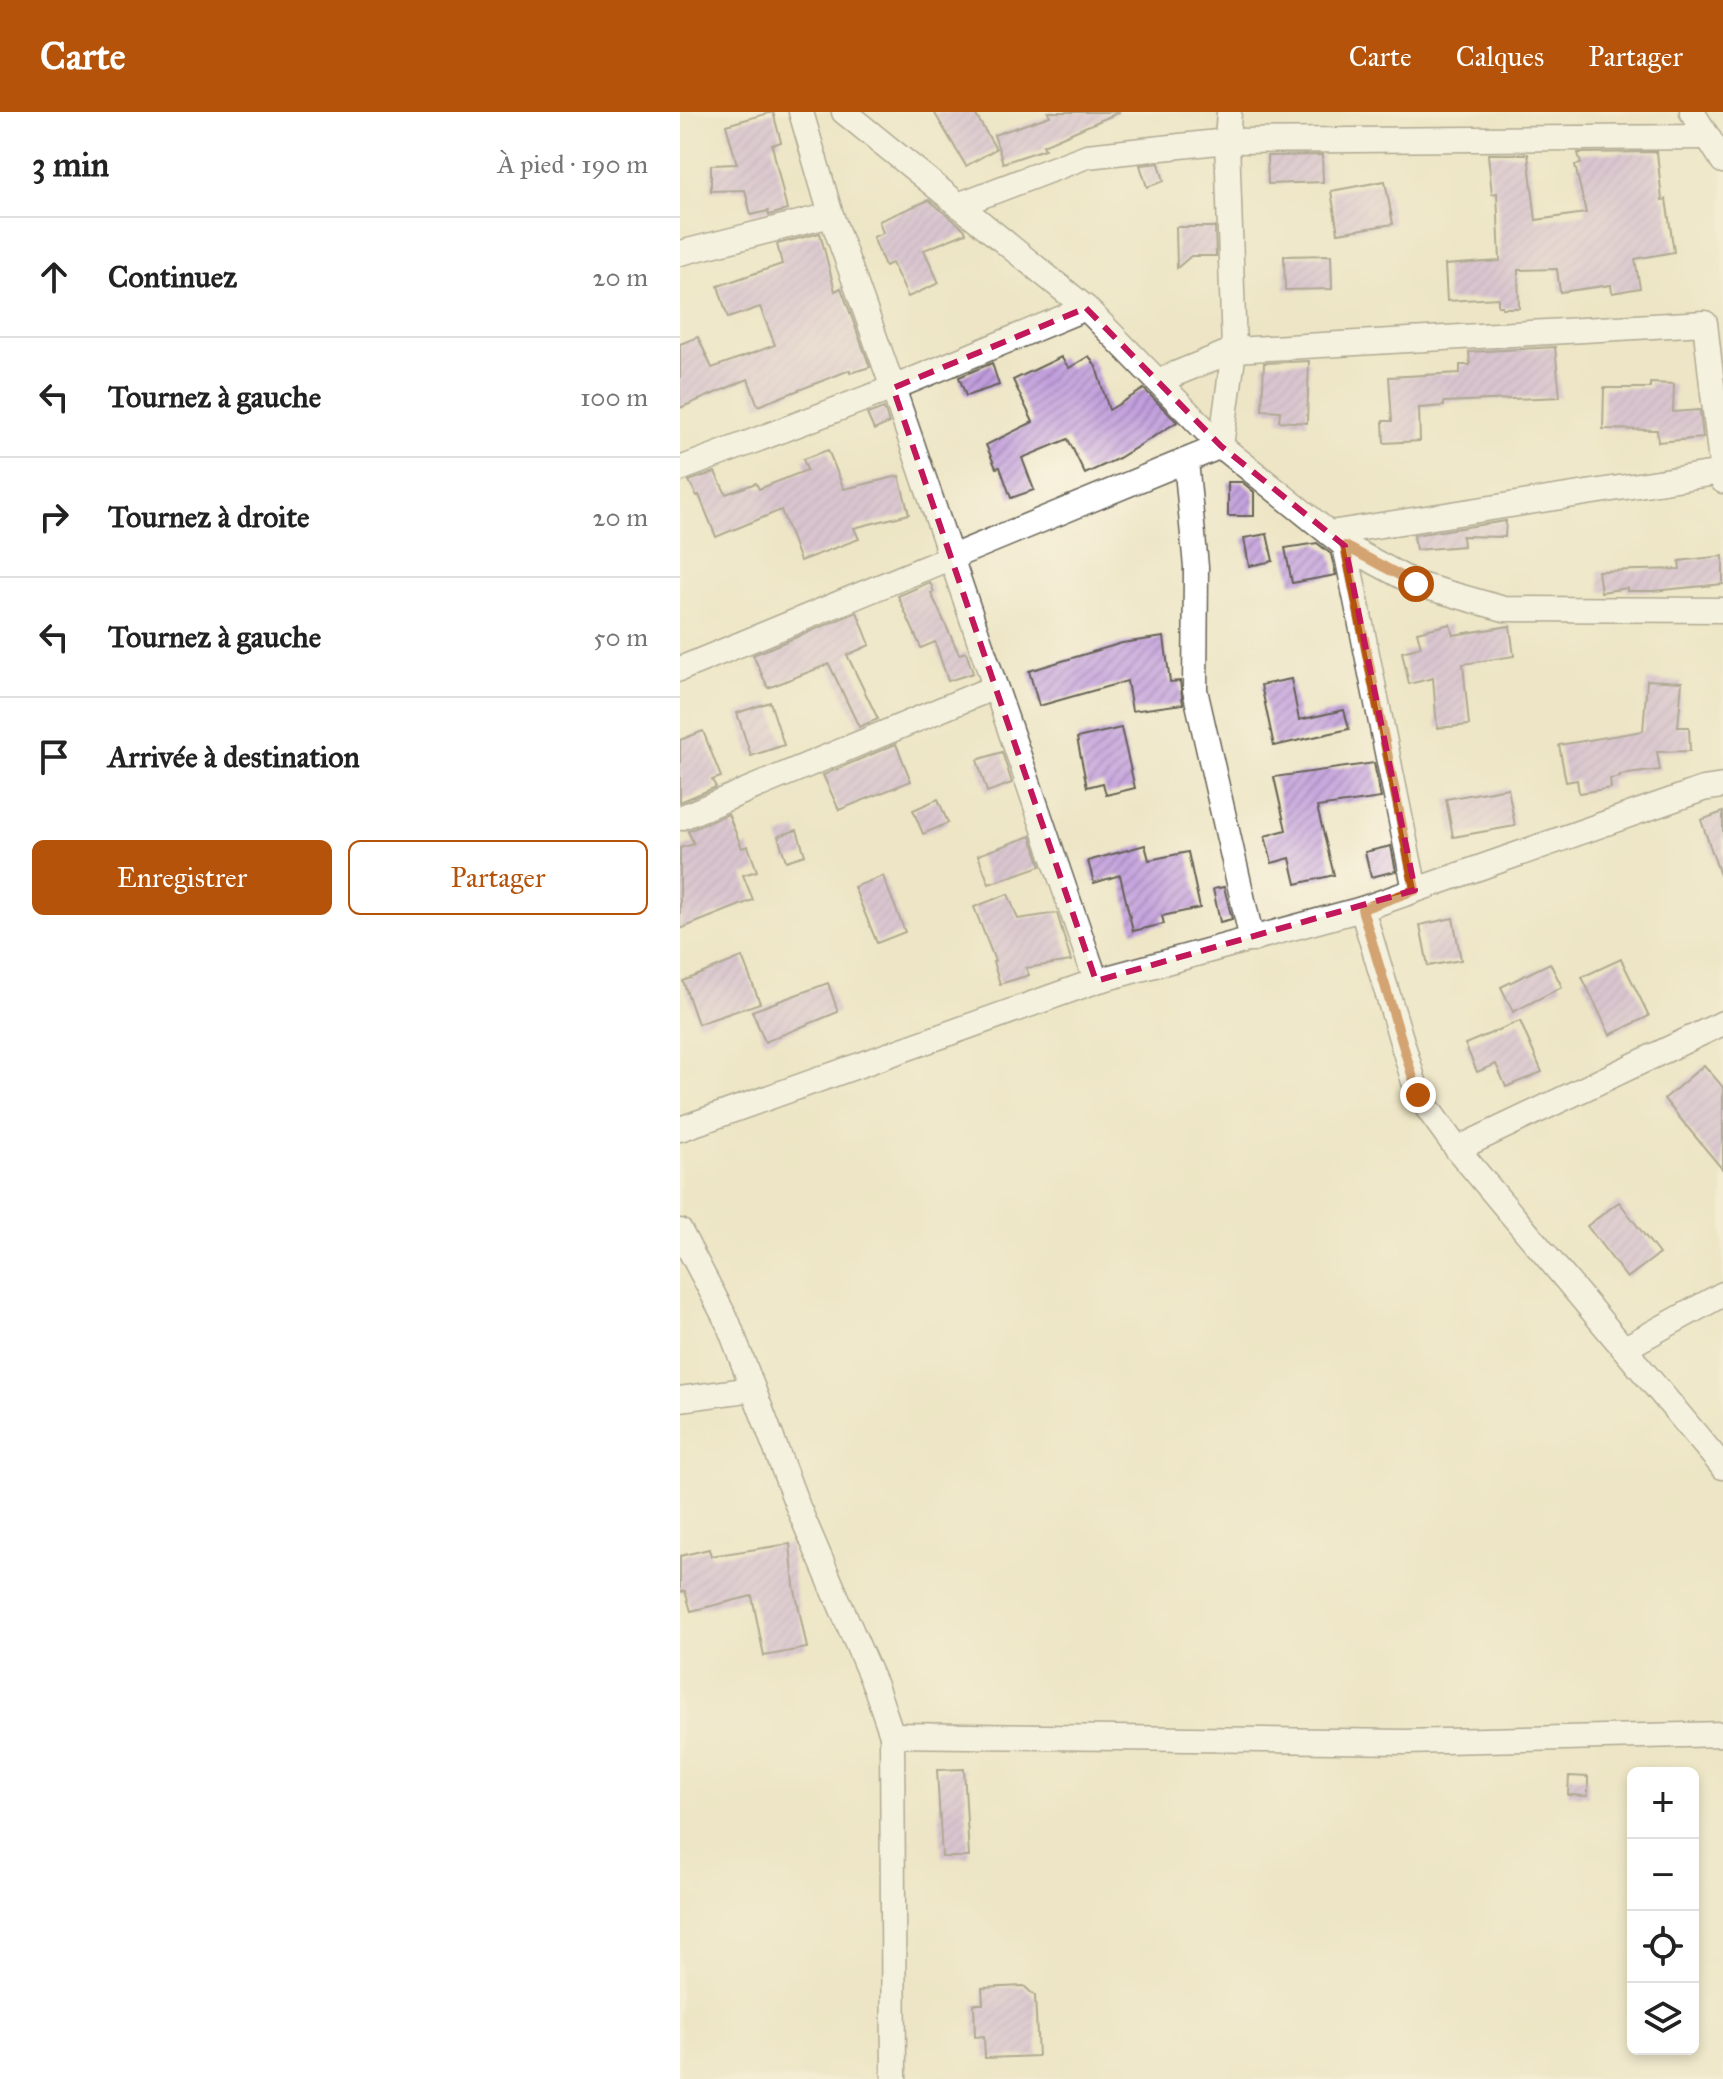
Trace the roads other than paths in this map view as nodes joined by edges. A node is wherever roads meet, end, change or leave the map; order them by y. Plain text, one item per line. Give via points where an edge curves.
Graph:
1 (801, 112) edge
2 (844, 112) edge
3 (1229, 112) edge
4 (1692, 112) edge
5 (1707, 137) junction
6 (1227, 141) junction
7 (1723, 161) edge
8 (958, 205) junction
9 (831, 215) junction
10 (680, 253) edge
11 (1086, 308) junction
12 (1234, 350) junction
13 (1158, 381) junction
14 (893, 388) junction
15 (1221, 446) junction
16 (1186, 461) junction
17 (680, 469) edge
18 (1722, 472) edge
19 (1723, 481) edge
20 (1337, 540) junction
21 (949, 558) junction
22 (1723, 610) edge
23 (680, 669) edge
24 (995, 687) junction
25 (1723, 786) edge
26 (680, 818) edge
27 (1415, 890) junction
28 (1362, 909) junction
29 (1252, 940) junction
30 (1096, 981) junction
31 (1723, 1023) edge
32 (680, 1129) edge
33 (1457, 1149) junction
34 (680, 1231) edge
35 (1723, 1294) edge
36 (1625, 1348) junction
37 (753, 1389) junction
38 (680, 1399) edge
39 (1723, 1467) edge
40 (1723, 1734) edge
41 (892, 1735) junction
42 (894, 2079) edge

1 - 9 street
2 - 8 street
3 - 6 street
4 - 5 street
5 - 6 street
5 - 7 street
6 - 8 street via 1087,156
6 - 12 street
8 - 11 street
9 - 10 street
9 - 14 street
11 - 13 street
11 - 14 street
12 - 13 street
12 - 15 street
12 - 18 street via 1705,323
13 - 15 street
14 - 17 street
14 - 21 street
15 - 16 street
15 - 20 street
16 - 21 street
16 - 29 street via 1196,567 1195,690
18 - 19 street
18 - 20 street
20 - 22 street via 1416,584 1504,609
20 - 27 street
21 - 23 street
21 - 24 street
24 - 26 street
24 - 30 street
25 - 27 street
27 - 28 street
28 - 29 street
28 - 33 street via 1418,1095
29 - 30 street
30 - 32 street
31 - 33 street
33 - 36 street
34 - 37 street via 728,1323
35 - 36 street
36 - 39 street
37 - 38 street
37 - 41 street
40 - 41 street via 1404,1742
41 - 42 street

